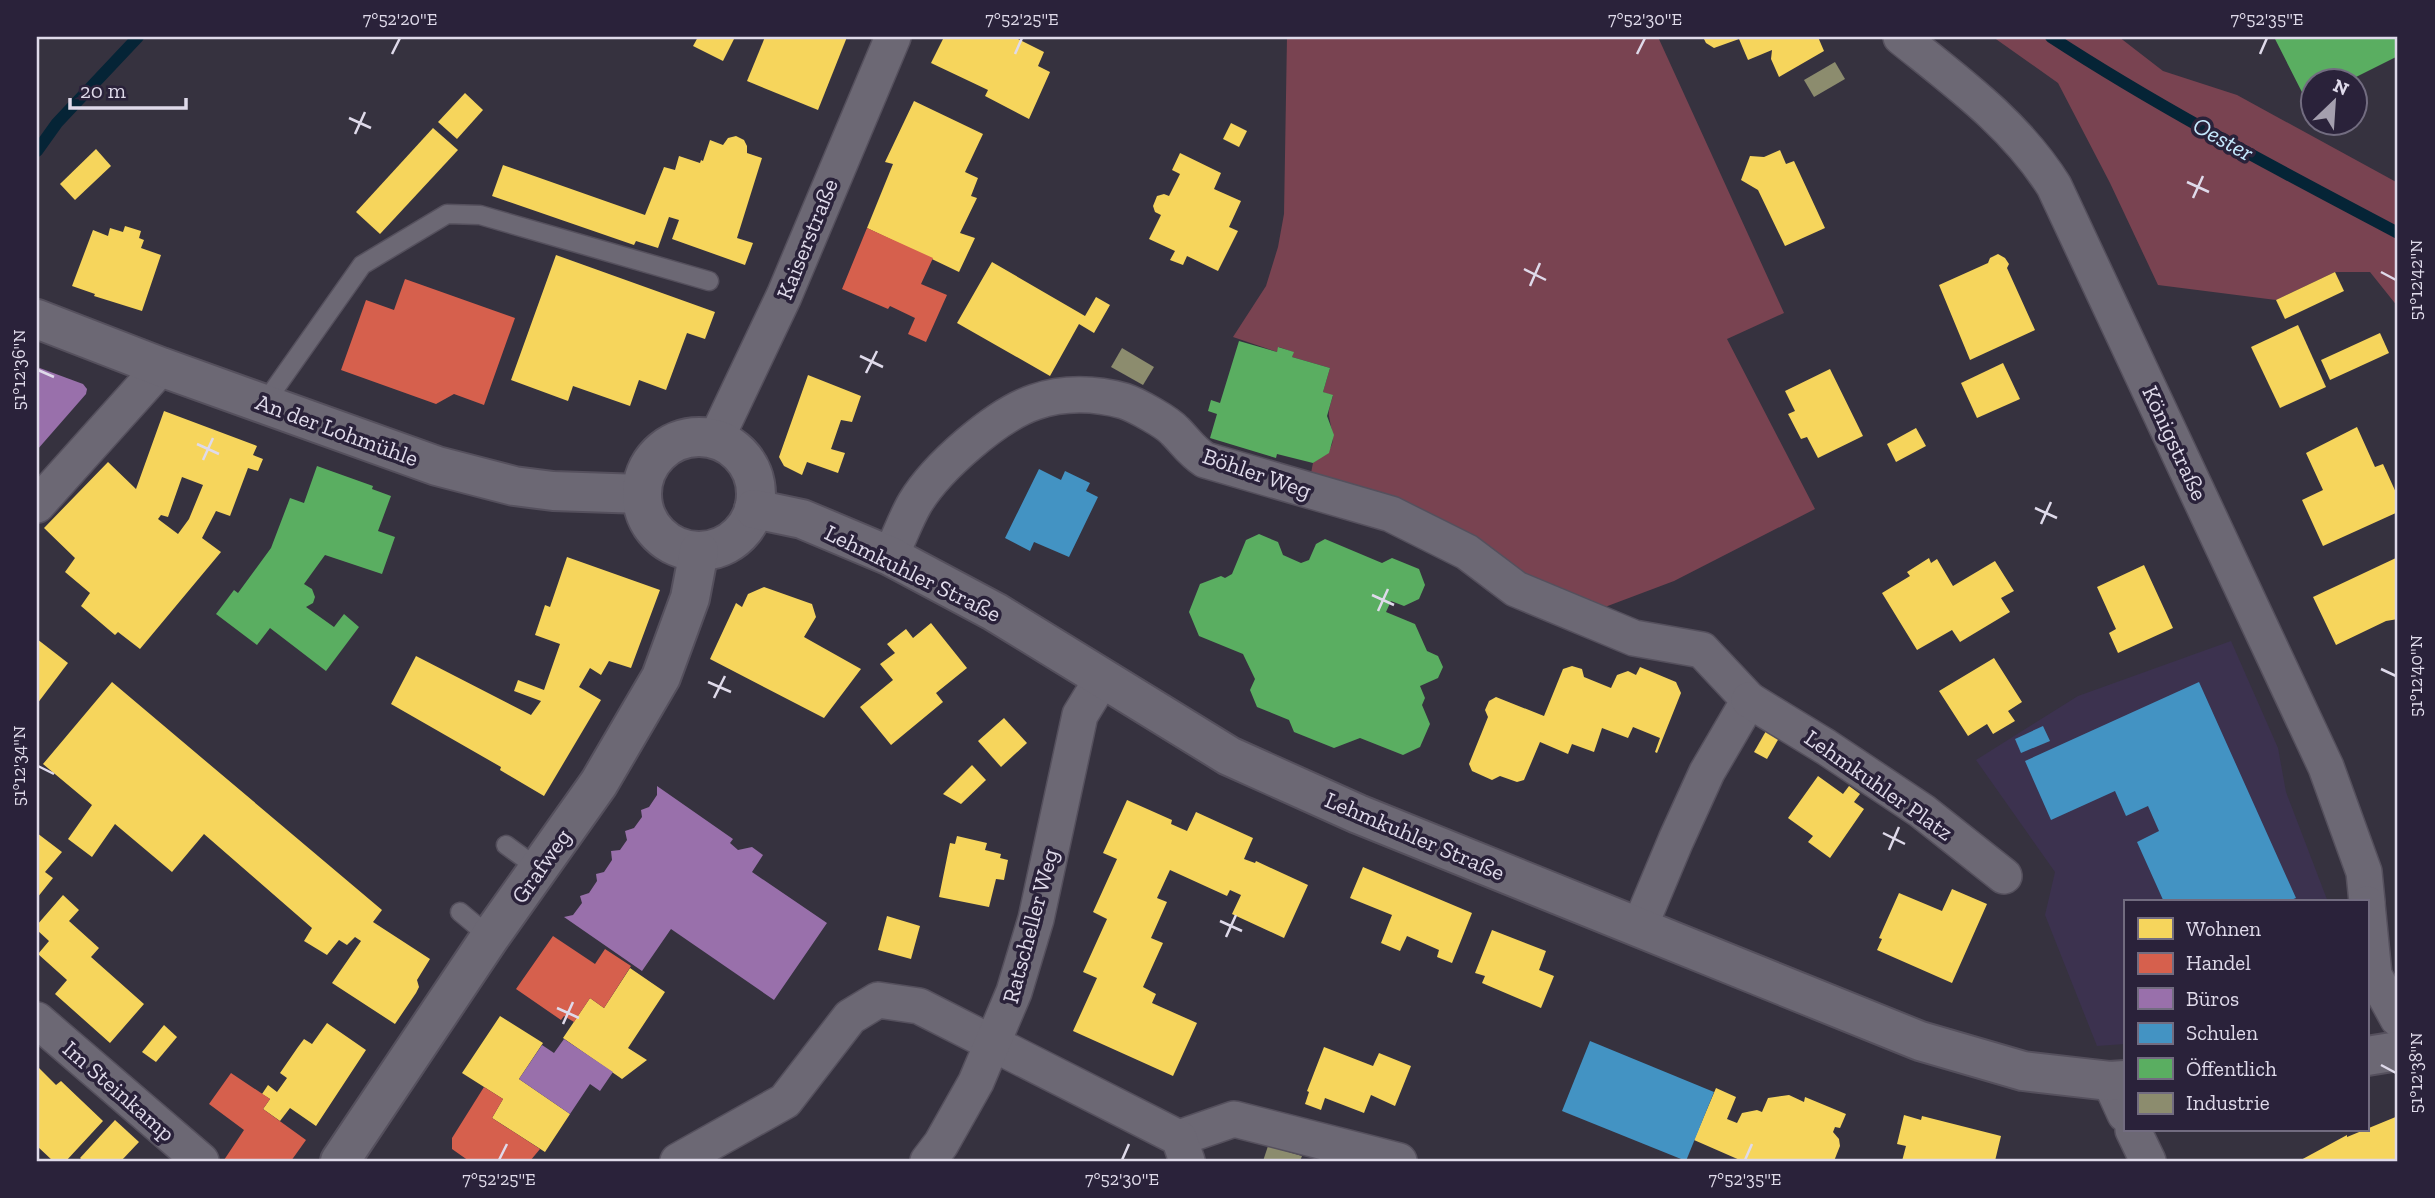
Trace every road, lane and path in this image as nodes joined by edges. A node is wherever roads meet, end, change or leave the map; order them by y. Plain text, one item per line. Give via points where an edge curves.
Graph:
1 (893, 37) edge
2 (1901, 37) edge
3 (709, 281) dead end
4 (39, 321) edge
5 (161, 367) junction
6 (264, 404) junction
7 (716, 439) junction
8 (642, 494) junction
9 (37, 505) edge
10 (754, 509) junction
11 (699, 551) junction
12 (890, 556) junction
13 (1601, 625) joint
14 (1102, 679) junction
15 (1749, 700) junction
16 (506, 845) dead end
17 (539, 869) junction
18 (2004, 876) dead end
19 (2367, 900) edge
20 (460, 912) dead end
21 (2368, 913) edge
22 (1639, 929) junction
23 (490, 937) junction
24 (2398, 1019) edge
25 (37, 1020) edge
26 (995, 1042) junction
27 (2398, 1051) edge
28 (2368, 1056) edge
29 (2120, 1092) edge
30 (2134, 1132) edge
31 (1183, 1150) edge
32 (201, 1161) edge
33 (340, 1161) edge
34 (678, 1161) edge
35 (928, 1161) edge
36 (1399, 1161) edge
37 (2148, 1161) edge

1 - 7 street, Kaiserstraße via 784,296
2 - 19 street, Königstraße via 1990,108 2040,162 2054,186 2326,767 2364,872
3 - 6 lane via 480,215 447,214 362,265
4 - 5 main road, An der Lohmühle
5 - 6 main road, An der Lohmühle
5 - 9 street
6 - 8 main road, An der Lohmühle via 482,479 553,491
7 - 8 main road via 689,437 664,447 647,468
7 - 10 main road via 739,452 750,466 756,487
8 - 11 main road via 646,516 659,534 682,549
10 - 11 main road via 734,539
10 - 12 main road, Lehmkuhler Straße via 802,519
11 - 17 main road, Grafweg via 690,598 661,677 599,783
12 - 13 street, Böhler Weg via 916,502 952,458 1002,419 1034,402 1074,394 1126,402 1173,429 1205,460 1391,514 1467,552 1517,589
12 - 14 main road, Lehmkuhler Straße via 995,612
13 - 15 street, Lehmkuhler Platz via 1634,638 1702,649
14 - 22 main road, Lehmkuhler Straße via 1229,756
14 - 26 street, Ratscheller Weg via 1080,715 1036,919
15 - 18 street, Lehmkuhler Platz via 1922,811
15 - 22 street via 1707,772
16 - 17 lane
17 - 23 main road, Grafweg
20 - 23 lane
21 - 24 street, Königstraße via 2374,975
22 - 29 main road, Lehmkuhler Straße via 1920,1041 2023,1071
23 - 33 main road, Grafweg
25 - 32 street, Im Steinkamp
26 - 31 street
26 - 34 street via 919,1006 878,1000 850,1017 785,1101
26 - 35 street, Ratscheller Weg
27 - 28 main road
30 - 37 street
31 - 36 street via 1234,1119

